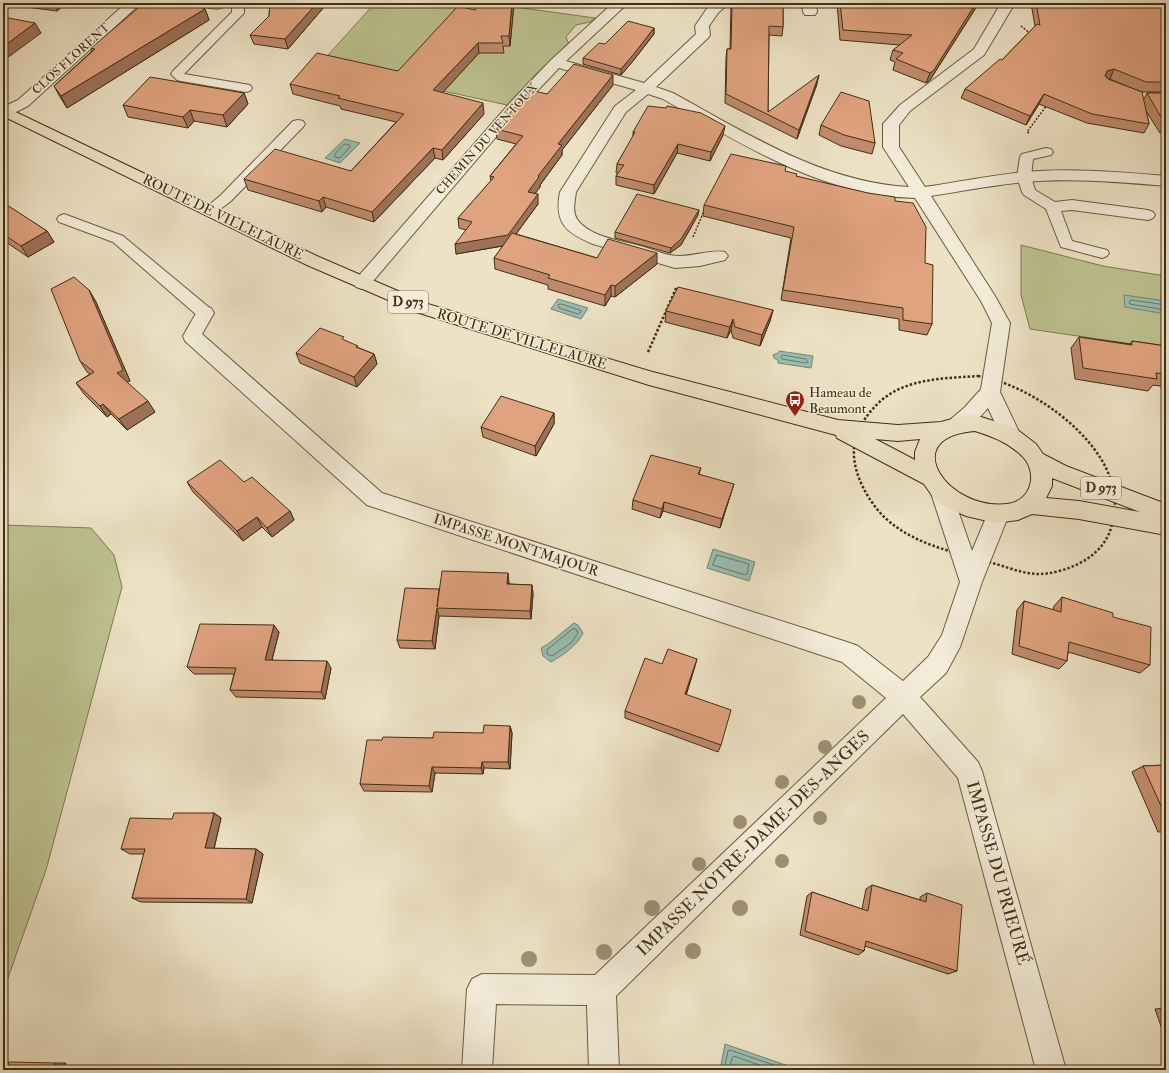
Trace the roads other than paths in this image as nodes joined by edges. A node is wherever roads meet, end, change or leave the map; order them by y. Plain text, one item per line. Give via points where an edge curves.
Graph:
1 (134, 3) edge
2 (206, 3) edge
3 (222, 3) edge
4 (238, 3) edge
5 (621, 3) edge
6 (722, 3) edge
7 (1004, 10) edge
8 (556, 62) junction
9 (246, 88) dead end
10 (647, 88) junction
11 (5, 110) edge
12 (298, 124) dead end
13 (1046, 152) road end
14 (1024, 177) junction
15 (1166, 181) edge
16 (919, 193) junction
17 (1052, 206) junction
18 (209, 210) junction
19 (1148, 215) dead end
20 (64, 219) dead end
21 (1102, 253) dead end
22 (719, 256) dead end
23 (362, 283) junction
24 (205, 313) joint
25 (990, 392) junction
26 (949, 427) junction
27 (838, 428) junction
28 (1010, 434) junction
29 (1038, 461) junction
30 (936, 485) junction
31 (1030, 505) junction
32 (1166, 513) edge
33 (998, 514) junction
34 (1166, 526) edge
35 (971, 582) junction
36 (904, 697) junction
37 (601, 990) junction
38 (477, 1070) edge
39 (604, 1070) edge
40 (1051, 1070) edge

1 - 11 street, CLOS FLORENT via 23,103
2 - 3 street
4 - 9 lane via 238,13 177,74 181,77
5 - 8 street, CHEMIN DU VENTOUX
6 - 10 street via 713,10 702,26 703,35
7 - 16 street via 979,52 905,108 892,124 891,147
8 - 10 street
8 - 23 street, CHEMIN DU VENTOUX
10 - 16 street via 668,96 776,156 831,178 885,191
10 - 22 street via 620,109 568,192 564,202 565,212 579,232 593,239 677,262 696,262
11 - 18 main road, ROUTE DE VILLELAURE / D 973
12 - 18 lane via 226,198
13 - 14 lane via 1027,157
14 - 15 street via 1058,175
14 - 16 street
14 - 17 lane via 1029,192
16 - 25 street via 989,300 1001,323
17 - 19 lane via 1072,205
17 - 21 lane via 1066,244
18 - 23 main road, ROUTE DE VILLELAURE / D 973
20 - 24 lane via 118,239
23 - 27 main road, ROUTE DE VILLELAURE / D 973 via 422,308 576,357
24 - 36 street, IMPASSE MONTMAJOUR via 192,336 375,499 850,654
25 - 26 street via 972,412
25 - 28 street
26 - 27 main road, ROUTE DE VILLELAURE / D 973 via 898,433
26 - 28 main road via 975,423
26 - 30 main road via 930,439 925,451 925,464
27 - 30 main road, ROUTE DE VILLELAURE / D 973
28 - 29 main road via 1026,446
29 - 31 main road via 1043,477 1040,493
29 - 32 main road, D 973 via 1059,472
30 - 33 main road via 958,504 978,512
30 - 35 street
31 - 33 main road via 1016,512
31 - 34 main road, D 973 via 1079,510
33 - 35 street, IMPASSE NOTRE-DAME-DES-ANGES
35 - 36 street, IMPASSE NOTRE-DAME-DES-ANGES via 952,639 937,665
36 - 37 street, IMPASSE NOTRE-DAME-DES-ANGES
36 - 40 street, IMPASSE DU PRIEURÉ via 969,771
37 - 38 street via 482,989
37 - 39 street

